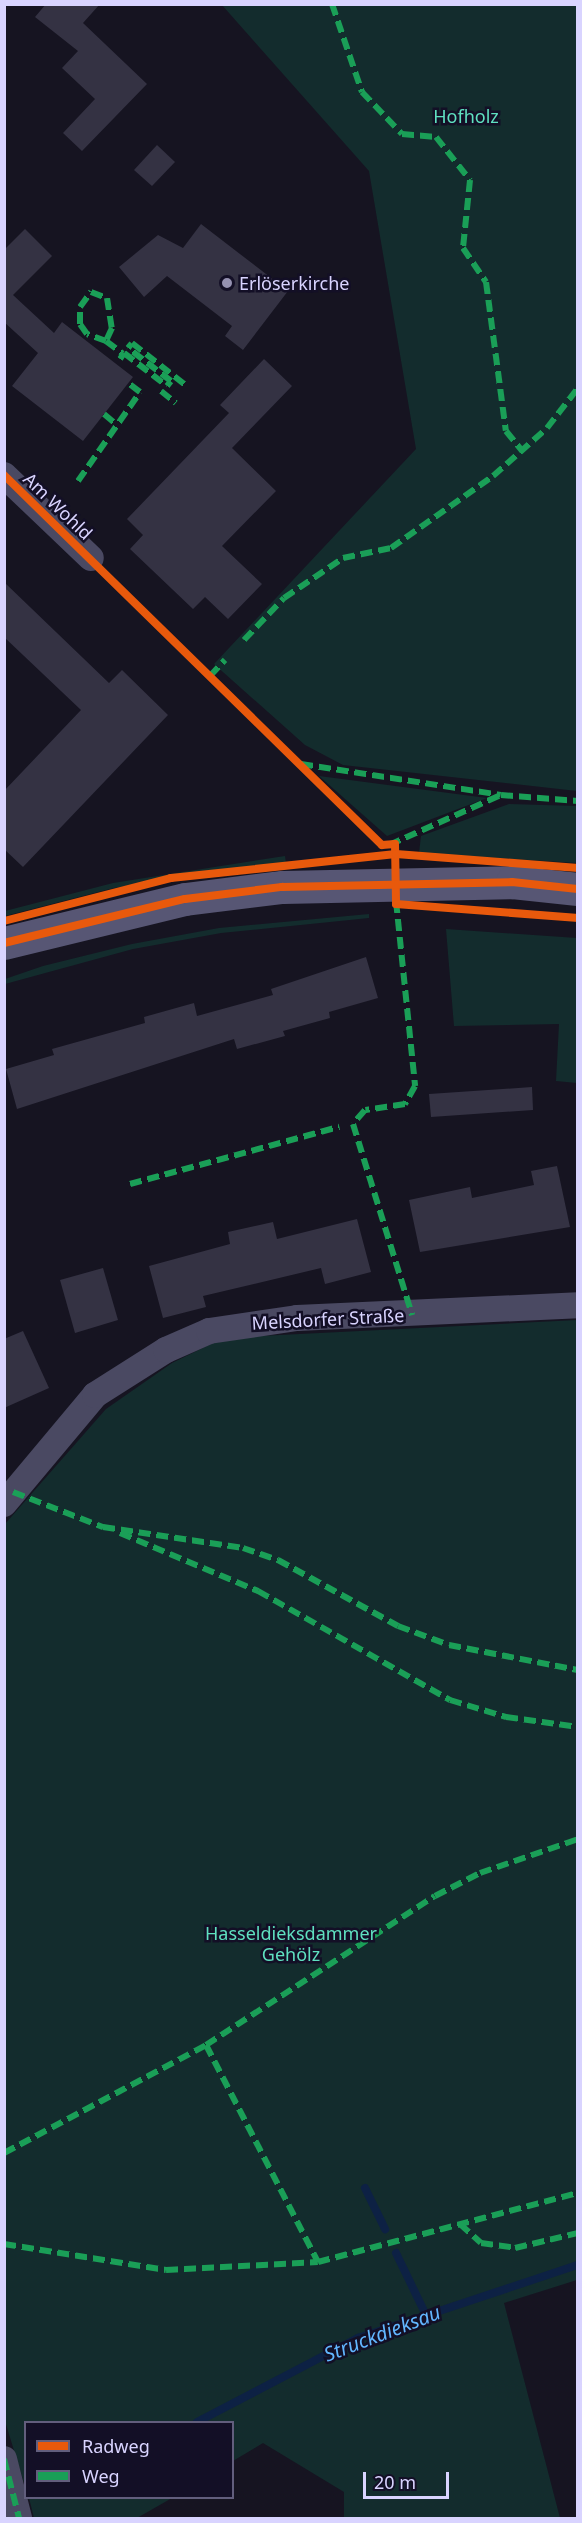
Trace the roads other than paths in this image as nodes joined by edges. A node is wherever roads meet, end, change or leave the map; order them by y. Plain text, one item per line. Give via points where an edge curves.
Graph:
1 (4, 475) edge
2 (91, 558) dead end
3 (578, 889) edge
4 (4, 943) edge
5 (578, 1305) edge
6 (4, 1504) edge
7 (7, 2466) edge
8 (18, 2517) edge

1 - 2 street, Am Wohld
3 - 4 street via 512,882 282,887 185,899
5 - 6 street, Melsdorfer Straße via 297,1318 209,1331 166,1350 95,1395
7 - 8 street

